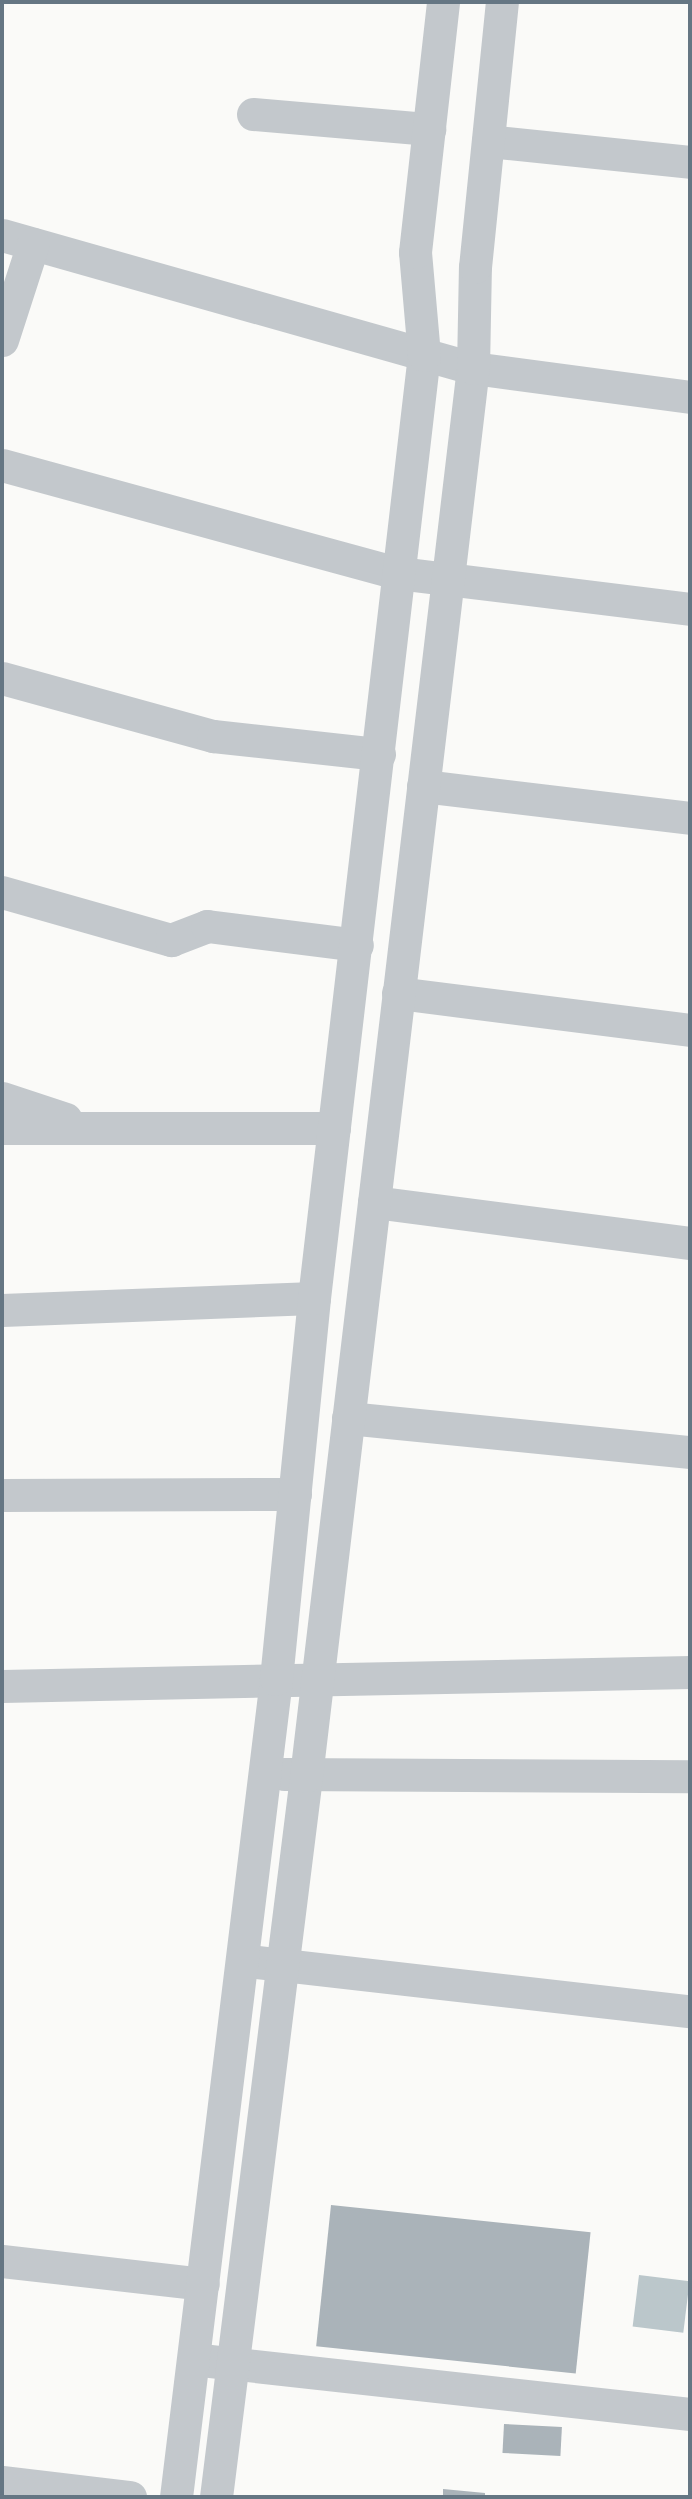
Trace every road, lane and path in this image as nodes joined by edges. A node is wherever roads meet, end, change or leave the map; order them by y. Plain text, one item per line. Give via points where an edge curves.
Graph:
1 (443, 2) edge
2 (502, 2) edge
3 (253, 114) dead end
4 (429, 129) junction
5 (488, 141) junction
6 (690, 162) edge
7 (17, 239) edge
8 (2, 341) edge
9 (424, 355) junction
10 (473, 368) junction
11 (690, 397) edge
12 (2, 465) edge
13 (398, 573) junction
14 (447, 578) junction
15 (690, 609) edge
16 (2, 678) edge
17 (379, 754) junction
18 (423, 786) junction
19 (690, 818) edge
20 (2, 892) edge
21 (357, 945) junction
22 (398, 993) junction
23 (690, 1030) edge
24 (2, 1098) edge
25 (2, 1128) edge
26 (91, 1128) junction
27 (334, 1128) junction
28 (374, 1202) junction
29 (690, 1243) edge
30 (314, 1298) junction
31 (2, 1310) edge
32 (348, 1418) junction
33 (690, 1452) edge
34 (295, 1494) junction
35 (2, 1495) edge
36 (690, 1672) edge
37 (316, 1678) junction
38 (276, 1679) junction
39 (2, 1686) edge
40 (264, 1773) junction
41 (306, 1776) junction
42 (690, 1776) edge
43 (241, 1960) junction
44 (280, 1965) junction
45 (690, 2011) edge
46 (2, 2262) edge
47 (203, 2284) junction
48 (193, 2359) junction
49 (232, 2364) junction
50 (690, 2414) edge
51 (2, 2482) edge
52 (130, 2497) edge
53 (176, 2497) edge
54 (216, 2497) edge

1 - 4 street
2 - 5 street
3 - 4 street
4 - 9 street via 415,252
5 - 6 street
5 - 10 street via 475,267
7 - 8 street
7 - 9 street
9 - 10 street
9 - 13 street
10 - 11 street
10 - 14 street
12 - 13 street
13 - 14 street
13 - 17 street
14 - 15 street
14 - 18 street
16 - 17 street via 213,736
17 - 21 street
18 - 19 street
18 - 22 street
20 - 21 street via 171,940 207,926
21 - 27 street
22 - 23 street
22 - 28 street
24 - 26 street
25 - 26 street
26 - 27 street
27 - 30 street
28 - 29 street
28 - 32 street
30 - 31 street
30 - 34 street
32 - 33 street
32 - 37 street
34 - 35 street
34 - 38 street
36 - 37 street
37 - 38 street
37 - 41 street
38 - 39 street
38 - 40 street
40 - 41 street
40 - 43 street
41 - 42 street
41 - 44 street
43 - 44 street
43 - 47 street
44 - 45 street
44 - 49 street
46 - 47 street
47 - 48 street
48 - 49 street
48 - 53 street
49 - 50 street
49 - 54 street
51 - 52 street

